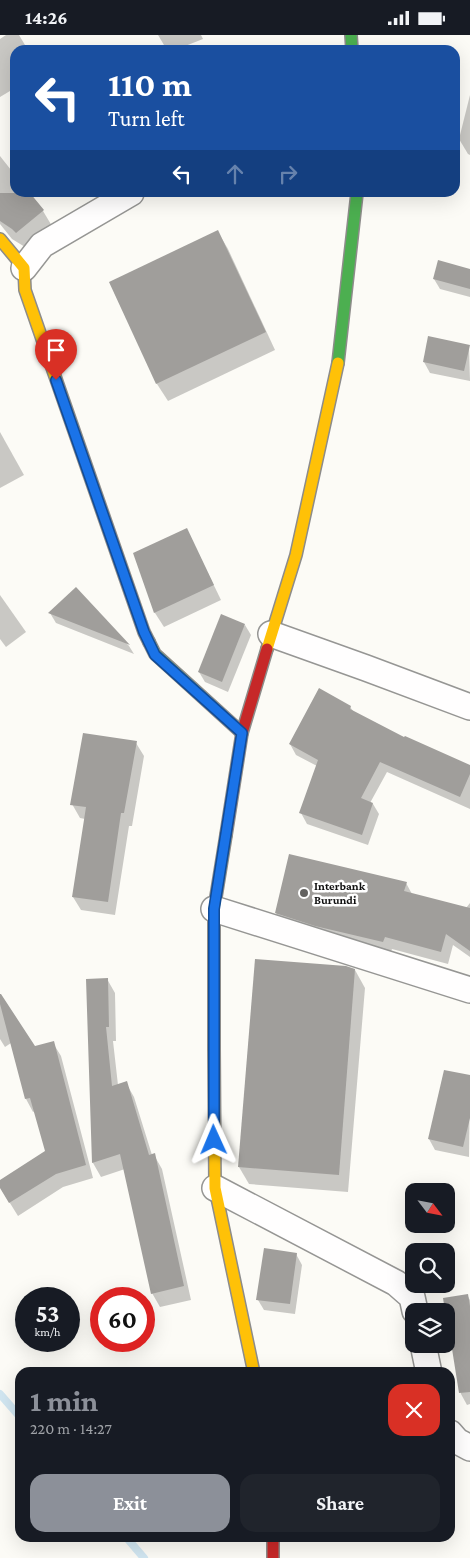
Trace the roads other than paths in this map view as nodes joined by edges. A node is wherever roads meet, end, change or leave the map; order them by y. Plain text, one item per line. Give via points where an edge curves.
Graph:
1 (124, 197) edge
2 (356, 197) edge
3 (0, 239) edge
4 (24, 268) junction
5 (272, 634) junction
6 (470, 707) edge
7 (242, 733) junction
8 (214, 909) junction
9 (470, 990) edge
10 (215, 1188) junction
11 (413, 1303) edge
12 (424, 1353) edge
13 (253, 1367) edge
14 (428, 1367) edge
15 (455, 1439) edge
16 (470, 1448) edge
17 (273, 1542) edge
18 (273, 1558) edge

1 - 4 street via 42,245
2 - 5 main road via 340,356 296,555
3 - 4 main road
4 - 7 main road via 25,290 144,632 155,655
5 - 6 street
5 - 7 main road
7 - 8 main road
8 - 9 street
8 - 10 main road
10 - 11 street via 396,1283 412,1297
10 - 13 main road
12 - 14 street
15 - 16 street
17 - 18 main road

